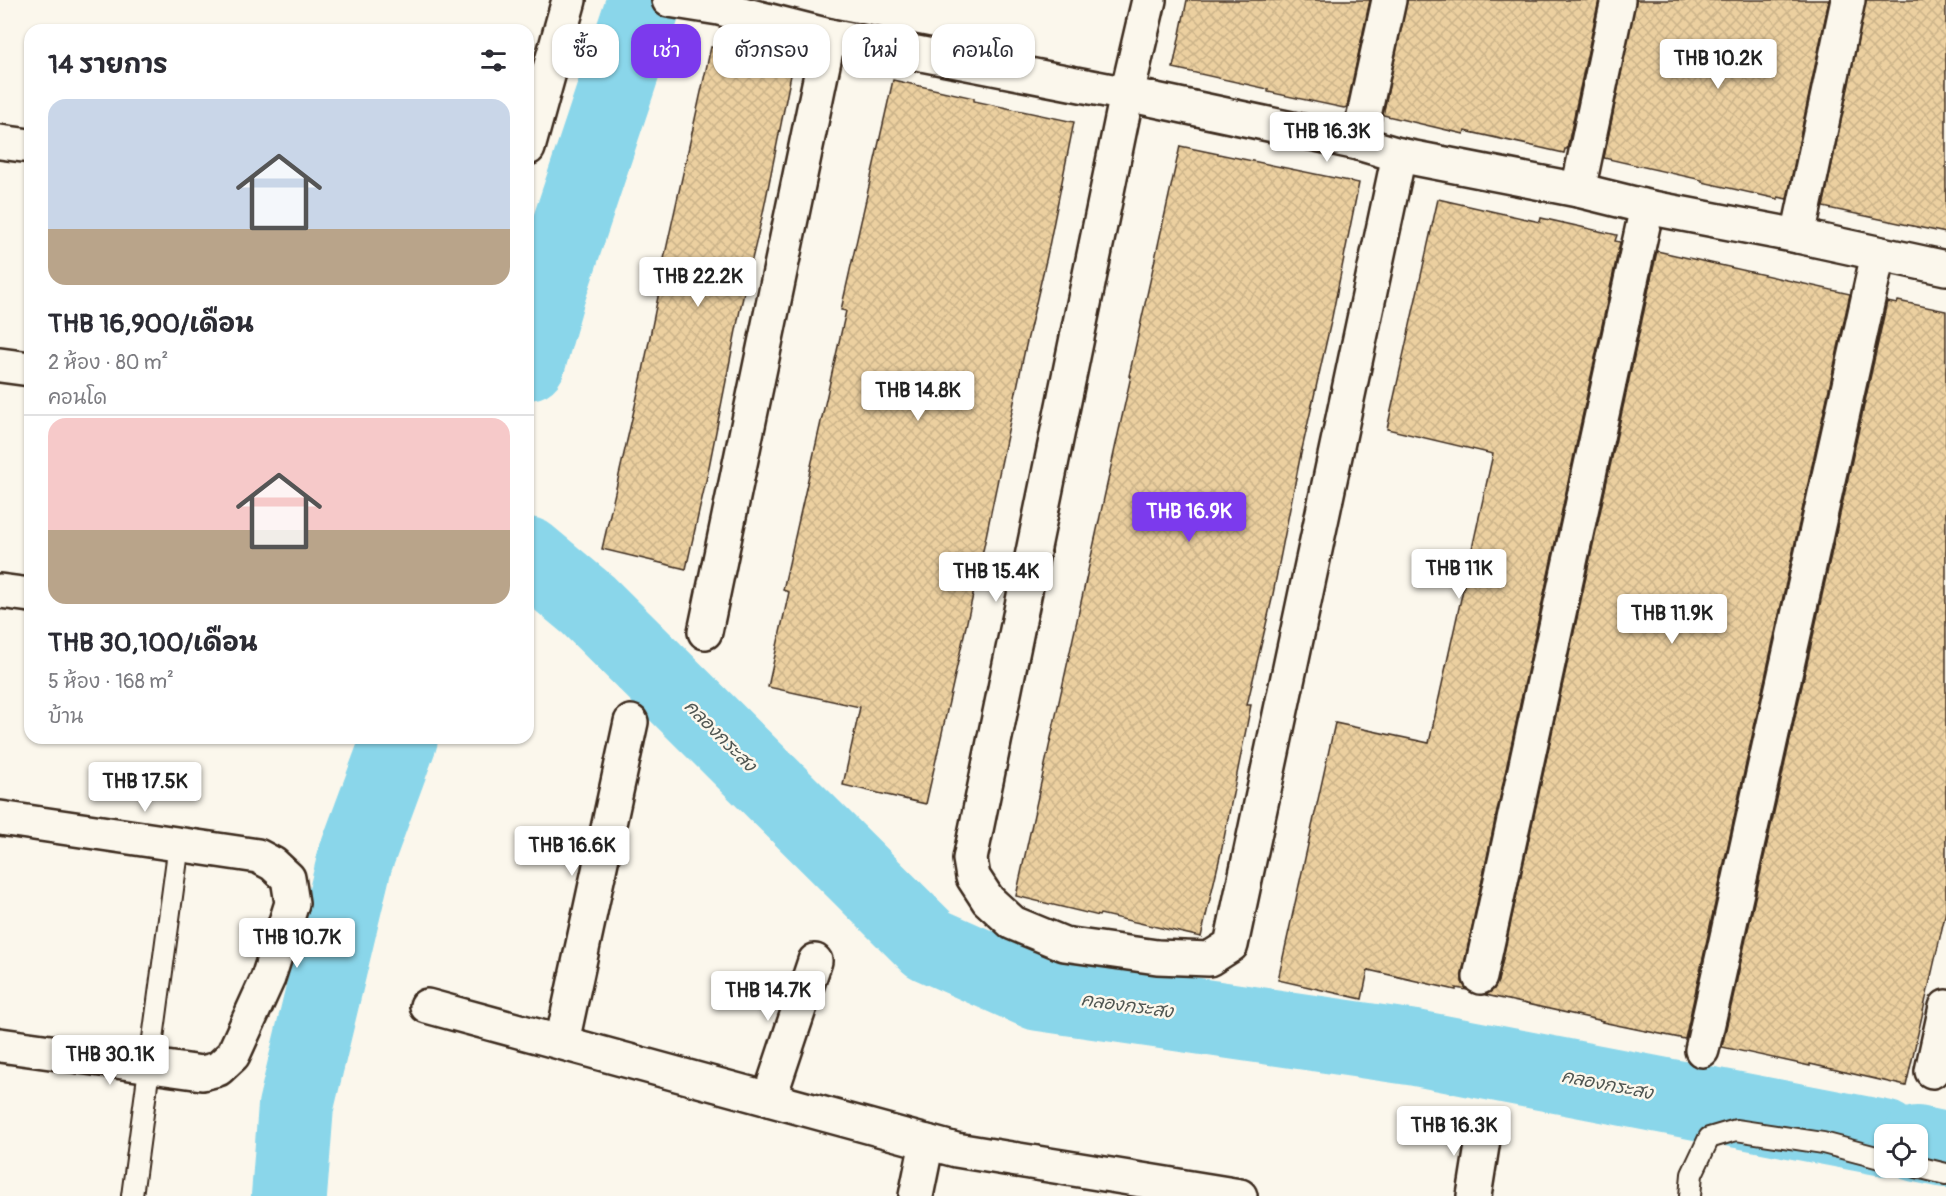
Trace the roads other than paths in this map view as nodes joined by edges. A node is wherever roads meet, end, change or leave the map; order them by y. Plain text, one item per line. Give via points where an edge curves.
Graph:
1 (570, 0) edge
2 (669, 0) edge
3 (1149, 0) edge
4 (1389, 0) edge
5 (1618, 0) edge
6 (1848, 0) edge
7 (782, 24) edge
8 (830, 36) edge
9 (820, 78) edge
10 (1127, 94) junction
11 (534, 127) edge
12 (0, 142) edge
13 (1358, 143) junction
14 (24, 145) edge
15 (1399, 155) junction
16 (1578, 190) junction
17 (1647, 207) junction
18 (1798, 237) junction
19 (1878, 254) junction
20 (1946, 268) edge
21 (0, 365) edge
22 (24, 368) edge
23 (0, 591) edge
24 (24, 594) edge
25 (705, 632) dead end
26 (631, 722) dead end
27 (0, 818) edge
28 (179, 844) junction
29 (815, 961) dead end
30 (1480, 977) dead end
31 (427, 1006) dead end
32 (1946, 1007) edge
33 (562, 1042) junction
34 (0, 1045) edge
35 (1702, 1050) dead end
36 (149, 1065) junction
37 (1932, 1071) dead end
38 (769, 1099) junction
39 (1485, 1127) dead end
40 (927, 1142) junction
41 (1874, 1156) edge
42 (1928, 1170) edge
43 (1946, 1174) edge
44 (132, 1196) edge
45 (916, 1196) edge
46 (1240, 1196) edge
47 (1474, 1196) edge
48 (1690, 1196) edge

1 - 11 street
2 - 7 street
3 - 10 street
4 - 13 street
5 - 16 street
6 - 18 street
8 - 10 street
9 - 25 street
10 - 13 street
10 - 15 street via 970,860 973,877 988,900 1012,923 1064,944 1157,957 1209,959 1231,945
12 - 14 street
13 - 15 street
15 - 16 street
16 - 17 street
17 - 18 street
17 - 30 street
18 - 19 street
19 - 20 street
19 - 35 street
21 - 22 street
23 - 24 street
26 - 33 street
27 - 28 street
28 - 36 lane
28 - 36 street via 258,856 288,878 292,903 268,978 233,1055 218,1069 202,1073
29 - 38 street
31 - 33 street
32 - 37 street
33 - 38 street
34 - 36 street
36 - 44 lane
38 - 40 street
39 - 47 street
40 - 45 street
40 - 46 street
41 - 48 lane via 1823,1143 1736,1130 1709,1138 1692,1174
42 - 43 lane

